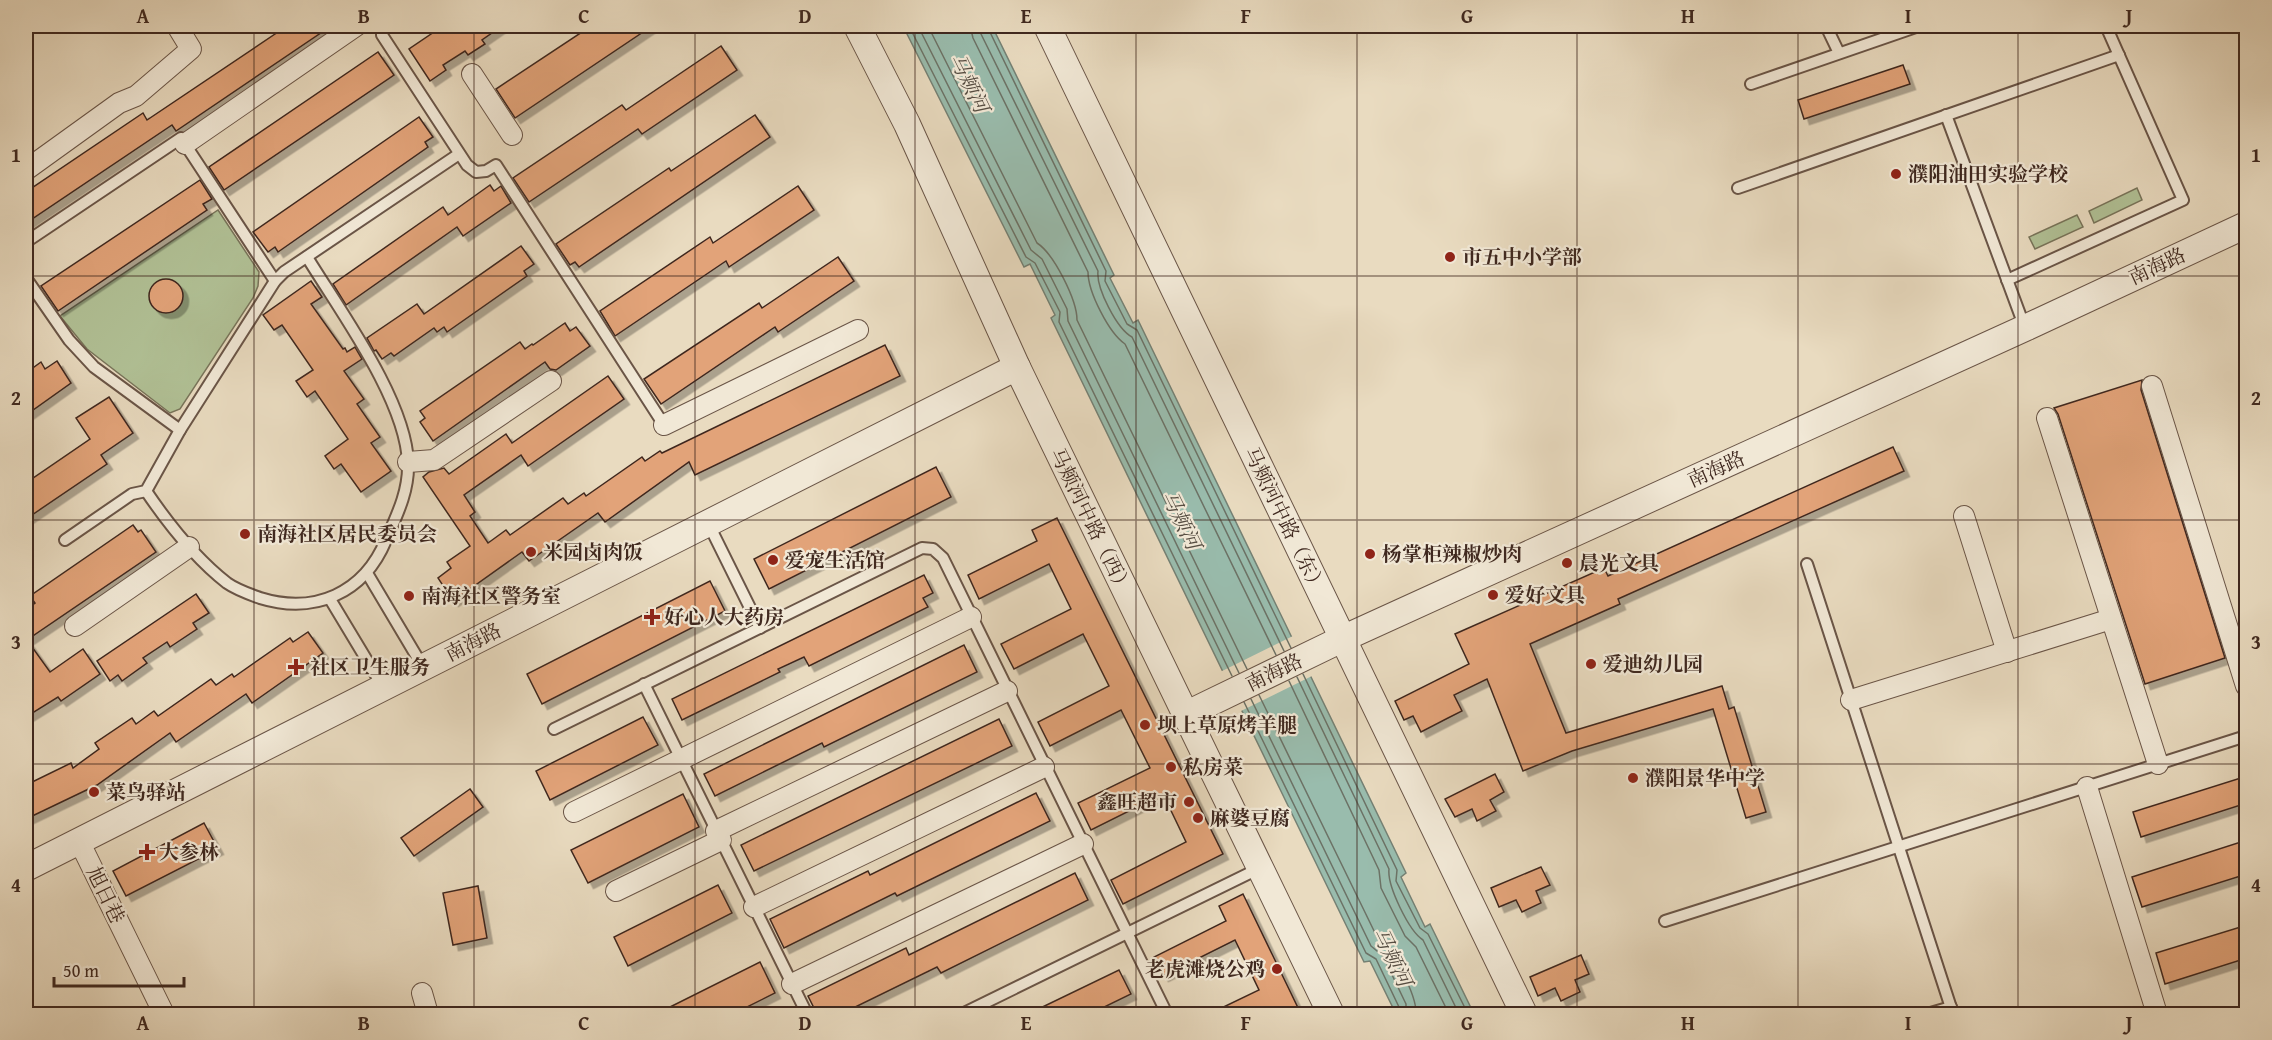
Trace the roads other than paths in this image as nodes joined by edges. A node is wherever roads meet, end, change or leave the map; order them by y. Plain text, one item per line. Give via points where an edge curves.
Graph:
1 (177, 26) edge
2 (356, 26) edge
3 (857, 26) edge
4 (1047, 26) edge
5 (1826, 26) edge
6 (1918, 26) edge
7 (2106, 26) edge
8 (382, 34) dead end
9 (1839, 54) junction
10 (2119, 55) junction
11 (472, 74) dead end
12 (1752, 84) dead end
13 (1946, 115) junction
14 (512, 135) dead end
15 (185, 144) junction
16 (459, 154) junction
17 (26, 170) edge
18 (1738, 188) dead end
19 (2247, 225) edge
20 (26, 242) edge
21 (307, 257) junction
22 (26, 278) edge
23 (2007, 280) junction
24 (275, 281) junction
25 (2025, 328) junction
26 (858, 330) dead end
27 (1017, 367) junction
28 (552, 381) dead end
29 (2152, 386) dead end
30 (2047, 418) dead end
31 (664, 425) joint
32 (180, 430) junction
33 (408, 462) junction
34 (146, 491) junction
35 (1964, 516) dead end
36 (708, 523) junction
37 (65, 540) dead end
38 (189, 547) junction
39 (1807, 564) dead end
40 (367, 573) junction
41 (330, 599) junction
42 (971, 617) junction
43 (2111, 619) junction
44 (75, 626) dead end
45 (760, 628) junction
46 (1342, 639) junction
47 (2007, 652) junction
48 (423, 667) junction
49 (644, 684) junction
50 (2247, 686) edge
51 (383, 687) junction
52 (1007, 691) junction
53 (1851, 700) junction
54 (1185, 715) junction
55 (554, 729) dead end
56 (2247, 736) edge
57 (681, 760) junction
58 (2158, 764) junction
59 (1044, 767) junction
60 (2087, 787) junction
61 (574, 812) dead end
62 (719, 836) junction
63 (79, 841) junction
64 (1083, 843) junction
65 (1898, 847) junction
66 (26, 868) edge
67 (1260, 868) junction
68 (616, 891) dead end
69 (754, 907) junction
70 (1665, 921) dead end
71 (1126, 933) junction
72 (792, 984) junction
73 (422, 993) dead end
74 (1952, 1011) edge
75 (164, 1014) edge
76 (428, 1014) edge
77 (807, 1014) edge
78 (962, 1014) edge
79 (1167, 1014) edge
80 (1331, 1014) edge
81 (1524, 1014) edge
82 (1927, 1014) edge
83 (2157, 1014) edge

1 - 17 street via 191,49 136,96 119,103
2 - 15 street
3 - 27 street, 马颊河中路（西） via 907,124
4 - 46 street, 马颊河中路（东）
5 - 9 lane
6 - 9 lane
7 - 10 lane
8 - 16 lane
9 - 12 lane
10 - 13 lane
10 - 23 lane via 2183,200
11 - 14 street
13 - 18 lane
13 - 23 lane
15 - 20 lane via 181,138
15 - 24 lane
16 - 21 lane
16 - 31 lane via 476,172 496,165
19 - 25 street, 南海路
21 - 24 lane
21 - 33 lane via 387,391 400,422
22 - 32 lane via 69,340 94,367
23 - 25 lane
24 - 32 lane
25 - 46 street, 南海路
26 - 31 street
27 - 36 street, 南海路
27 - 54 street, 马颊河中路（西）
28 - 33 street via 434,460
29 - 50 street
30 - 43 street
32 - 34 lane
33 - 40 lane via 407,491 379,556
34 - 37 lane via 132,494
34 - 38 lane
35 - 47 street
36 - 45 lane
36 - 48 street, 南海路
38 - 41 lane via 229,584 247,593 275,602
38 - 44 street
39 - 53 lane
40 - 41 lane
40 - 48 lane
41 - 51 lane
42 - 45 lane via 943,558 933,549 922,548
42 - 52 lane
42 - 57 street
43 - 47 street
43 - 58 street
45 - 49 lane
46 - 54 street, 南海路
46 - 81 street, 马颊河中路（东）
47 - 53 street
48 - 51 street, 南海路
49 - 55 lane
49 - 57 lane
51 - 63 street, 南海路
52 - 59 lane
52 - 62 street
53 - 65 lane
54 - 67 street, 马颊河中路（西）
56 - 58 lane
57 - 61 street
57 - 62 lane
58 - 60 lane
59 - 64 lane
59 - 69 street
60 - 65 lane
60 - 83 street
62 - 68 street
62 - 69 lane
63 - 66 street, 南海路
63 - 75 street, 旭日巷
64 - 71 lane
64 - 72 street
65 - 70 lane
65 - 74 lane
67 - 71 lane
67 - 80 street, 马颊河中路（西）
69 - 72 lane
71 - 78 lane
71 - 79 lane
72 - 77 lane
73 - 76 street
74 - 82 lane

